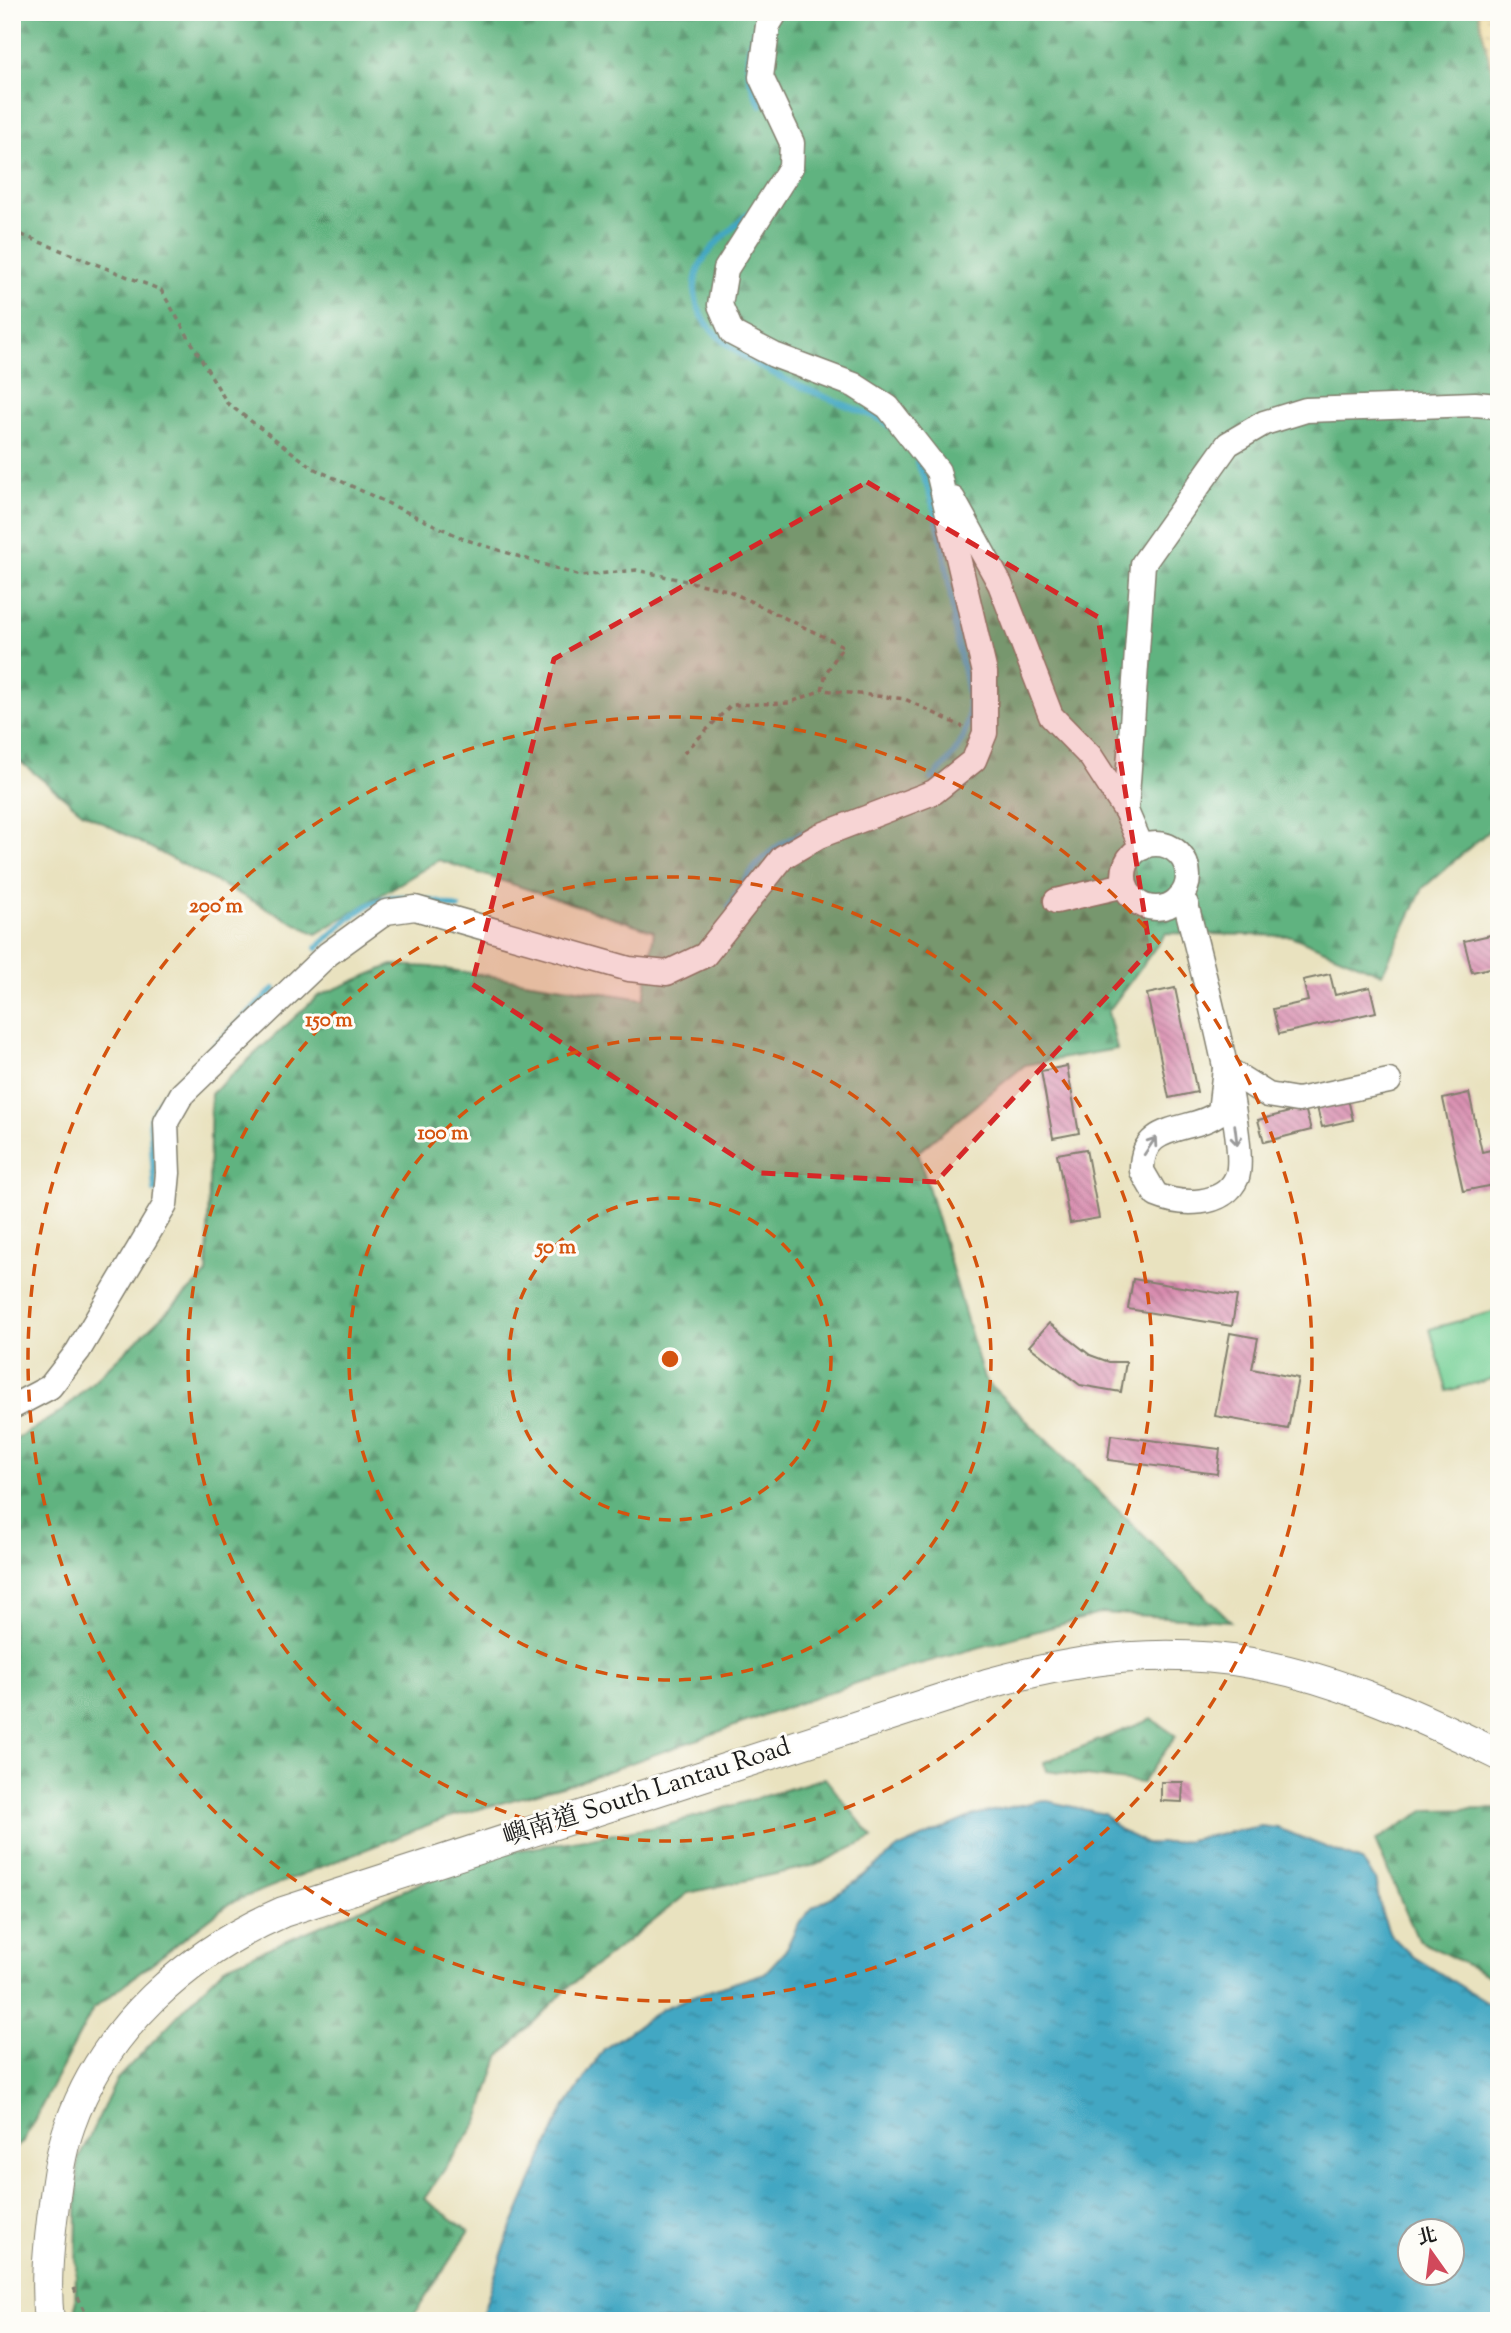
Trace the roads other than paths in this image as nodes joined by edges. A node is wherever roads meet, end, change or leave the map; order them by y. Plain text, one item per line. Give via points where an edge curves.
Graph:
1 (776, 12) edge
2 (1499, 406) edge
3 (938, 471) junction
4 (1126, 811) junction
5 (1142, 848) junction
6 (1125, 885) junction
7 (1179, 898) junction
8 (1056, 901) dead end
9 (1224, 1068) junction
10 (1389, 1082) dead end
11 (12, 1406) edge
12 (1499, 1755) edge
13 (49, 2321) edge

1 - 3 street via 768,25 761,77 792,143 792,167 726,269 720,304 732,333 774,355 854,385 888,407
2 - 4 street via 1306,410 1264,423 1228,444 1143,564
3 - 4 street via 1000,584 1051,716 1091,757
3 - 11 street via 985,673 985,733 974,760 934,792 819,836 783,857 705,955 667,973 629,969 415,908 386,912 328,954 182,1094 166,1122 169,1174 165,1205 78,1351 50,1387
4 - 5 street
5 - 6 street via 1127,863
5 - 7 street via 1171,848 1185,862 1188,881
6 - 7 street via 1143,906 1163,908
6 - 8 street
7 - 9 street via 1186,904
9 -> 9 street via 1237,1135 1237,1178 1223,1193 1204,1202 1186,1203 1156,1195 1142,1171 1147,1149 1163,1132 1211,1119 1220,1112
9 - 10 street via 1268,1095 1298,1100
12 - 13 main road, 嶼南道 South Lantau Road via 1381,1699 1279,1667 1171,1655 1090,1660 987,1684 283,1912 203,1954 162,1988 128,2025 87,2085 58,2170 46,2287

